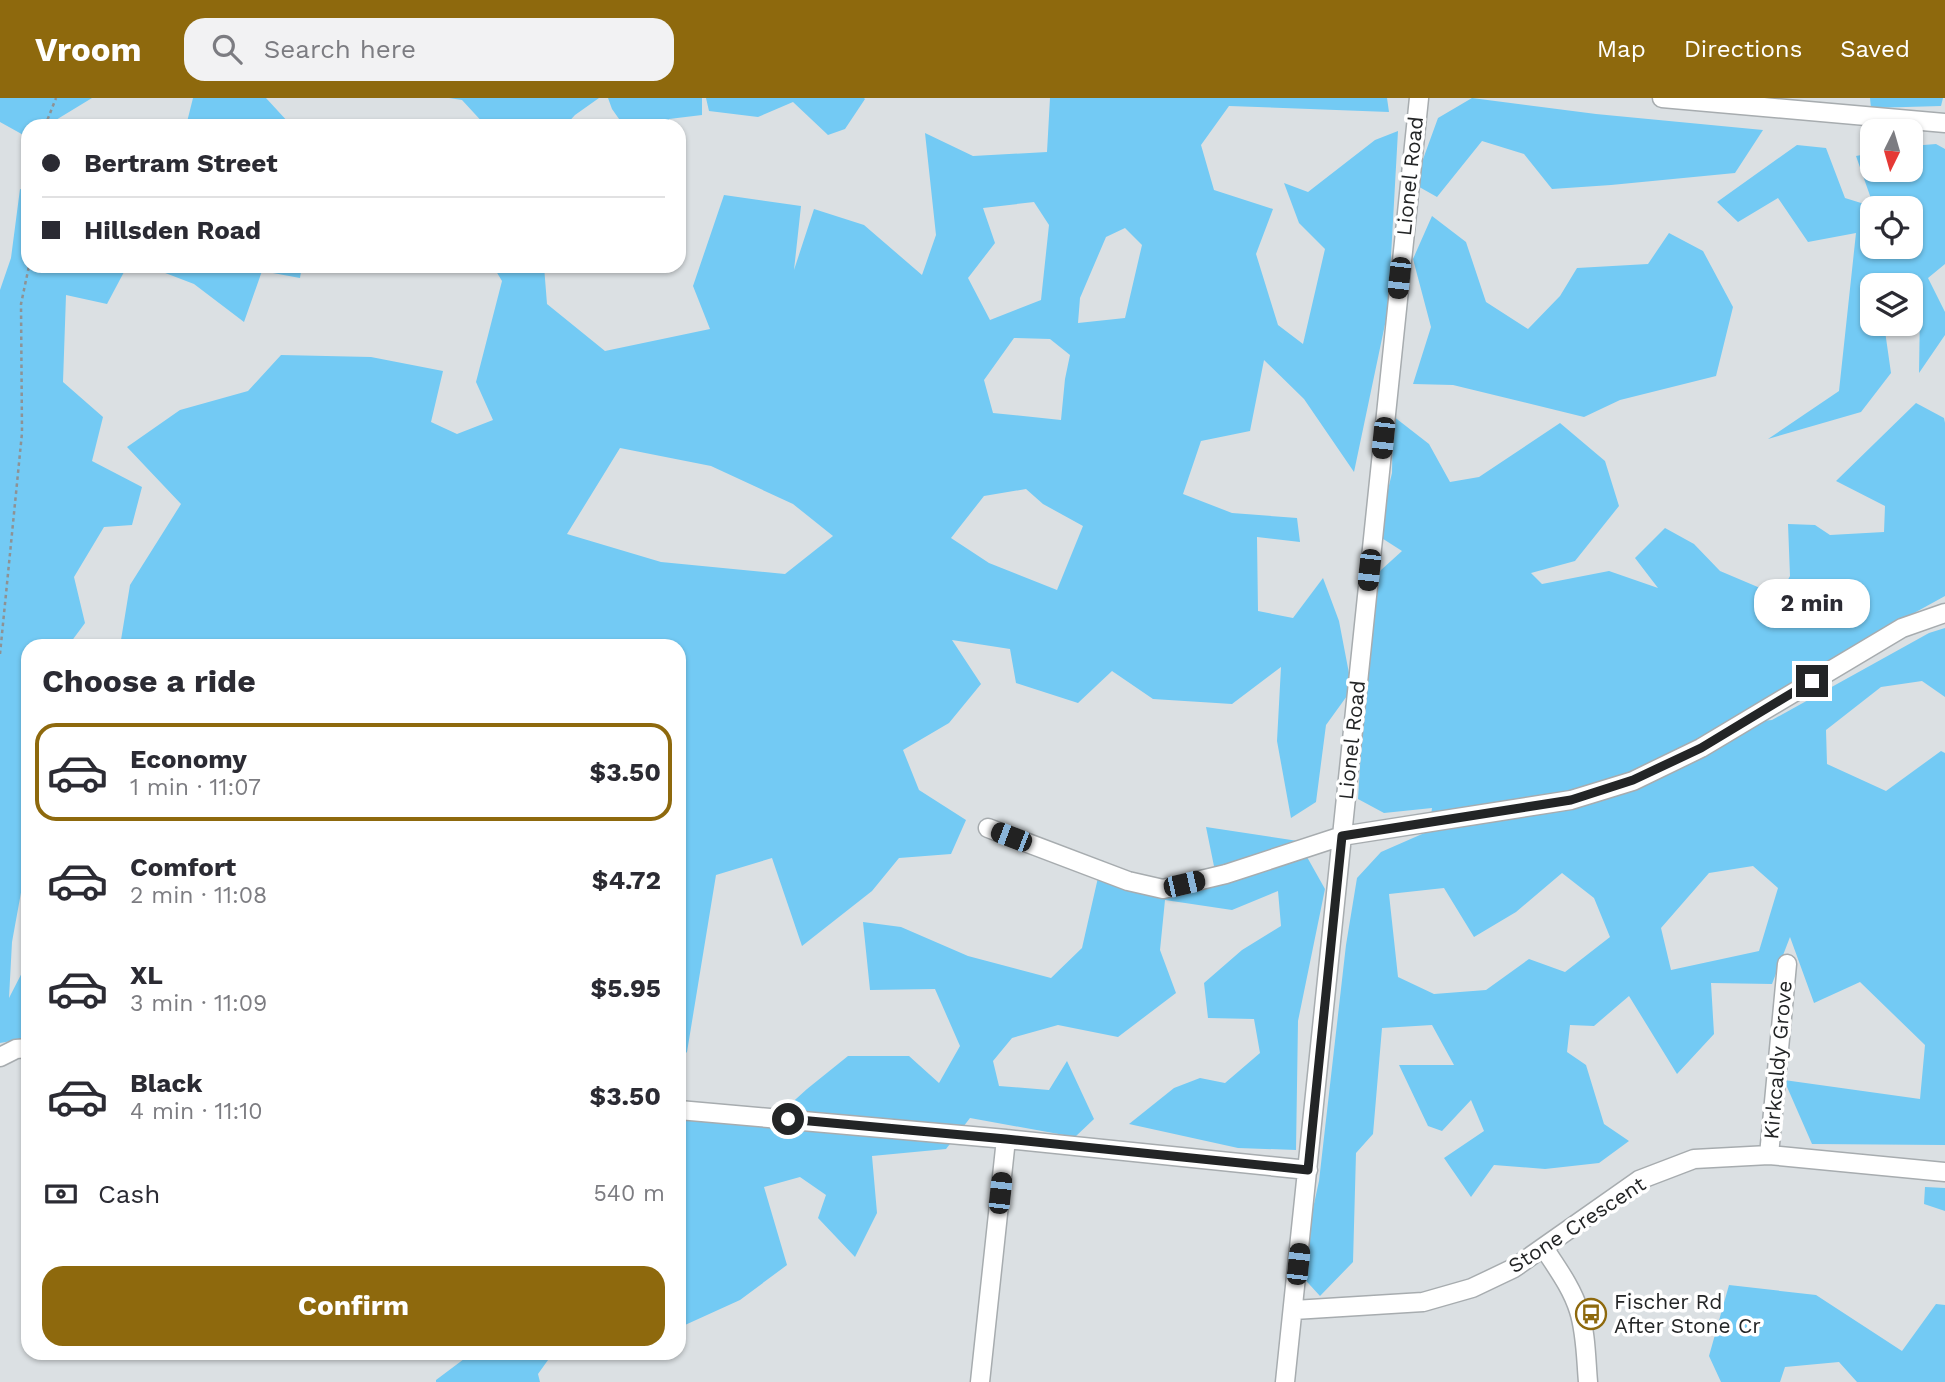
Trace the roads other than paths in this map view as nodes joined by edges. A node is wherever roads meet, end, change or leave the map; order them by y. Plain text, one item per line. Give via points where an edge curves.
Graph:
1 (1419, 98) edge
2 (1662, 98) edge
3 (1945, 123) edge
4 (1945, 612) edge
5 (988, 828) dead end
6 (1342, 836) junction
7 (1787, 964) dead end
8 (21, 1049) edge
9 (0, 1056) edge
10 (686, 1111) edge
11 (1006, 1139) junction
12 (1769, 1155) junction
13 (1308, 1170) junction
14 (1945, 1172) edge
15 (1544, 1248) junction
16 (1294, 1310) junction
17 (979, 1382) edge
18 (1285, 1382) edge
19 (1588, 1382) edge

1 - 6 street, Lionel Road
2 - 3 street
4 - 6 street via 1902,628 1701,748 1633,780 1571,800
5 - 6 street via 1128,881 1163,889 1226,874
6 - 13 street, Lionel Road
7 - 12 street, Kirkcaldy Grove
8 - 9 street
10 - 11 street
11 - 13 street
11 - 17 street
12 - 14 street, Stone Crescent
12 - 15 street, Stone Crescent via 1694,1159 1639,1180
13 - 16 street, Lionel Road
15 - 16 street, Stone Crescent via 1472,1288 1423,1302
15 - 19 street via 1567,1282 1579,1311
16 - 18 street, Lionel Road

